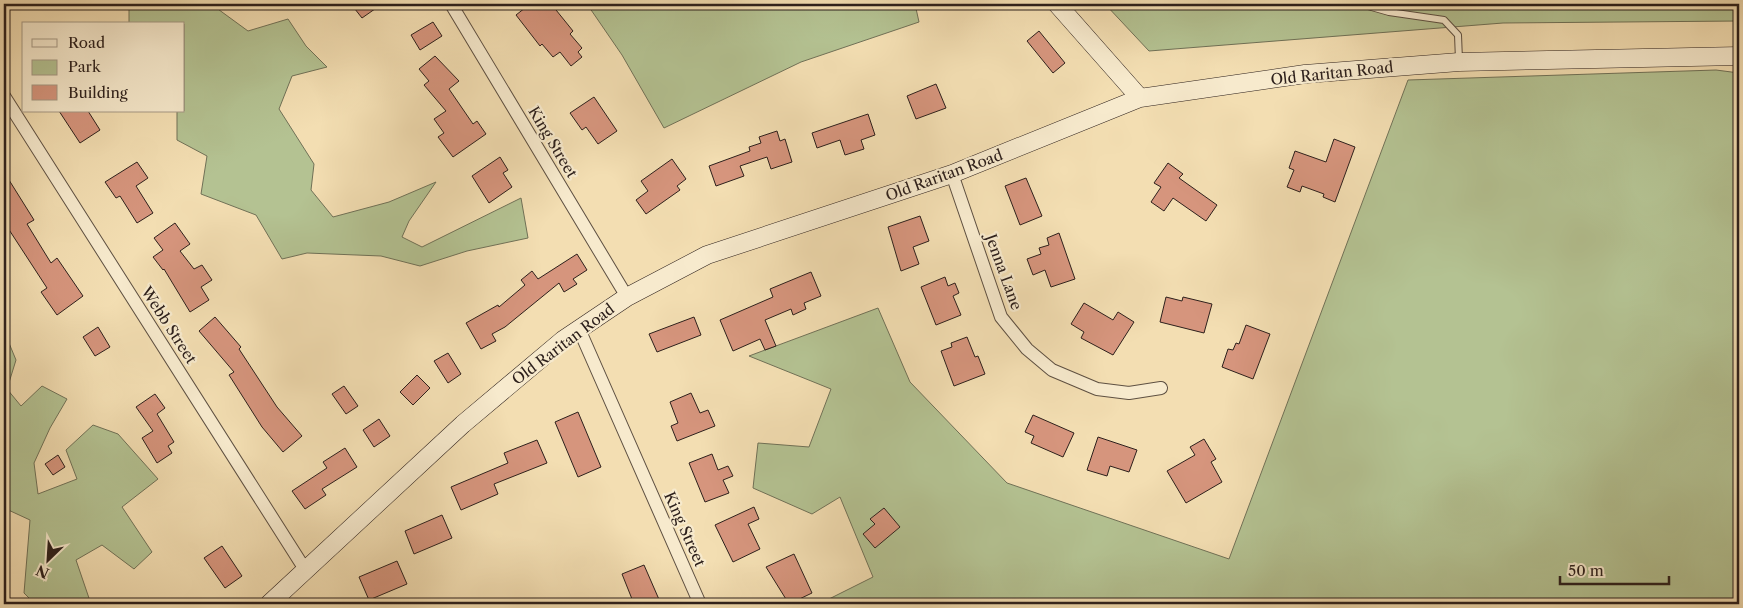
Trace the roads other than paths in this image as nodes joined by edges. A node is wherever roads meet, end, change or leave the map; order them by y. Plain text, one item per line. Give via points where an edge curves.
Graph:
1 (451, 4) edge
2 (1057, 4) edge
3 (1361, 4) edge
4 (1383, 4) edge
5 (1389, 12) junction
6 (1739, 56) edge
7 (1460, 62) junction
8 (4, 96) edge
9 (1140, 98) junction
10 (952, 174) junction
11 (627, 297) junction
12 (579, 329) junction
13 (1161, 388) dead end
14 (306, 571) junction
15 (269, 604) edge
16 (700, 604) edge

1 - 11 street, King Street
2 - 9 street
3 - 5 lane
4 - 5 lane
5 - 7 lane via 1444,20 1458,34
6 - 7 street, Old Raritan Road
7 - 9 street, Old Raritan Road via 1305,74
8 - 14 street, Webb Street
9 - 10 street, Old Raritan Road
10 - 11 street, Old Raritan Road via 708,255
10 - 13 street, Jenna Lane via 1001,317 1026,349 1052,370 1097,389 1128,393
11 - 12 street, Old Raritan Road
12 - 14 street, Old Raritan Road via 462,424
12 - 16 street, King Street
14 - 15 street, Old Raritan Road

